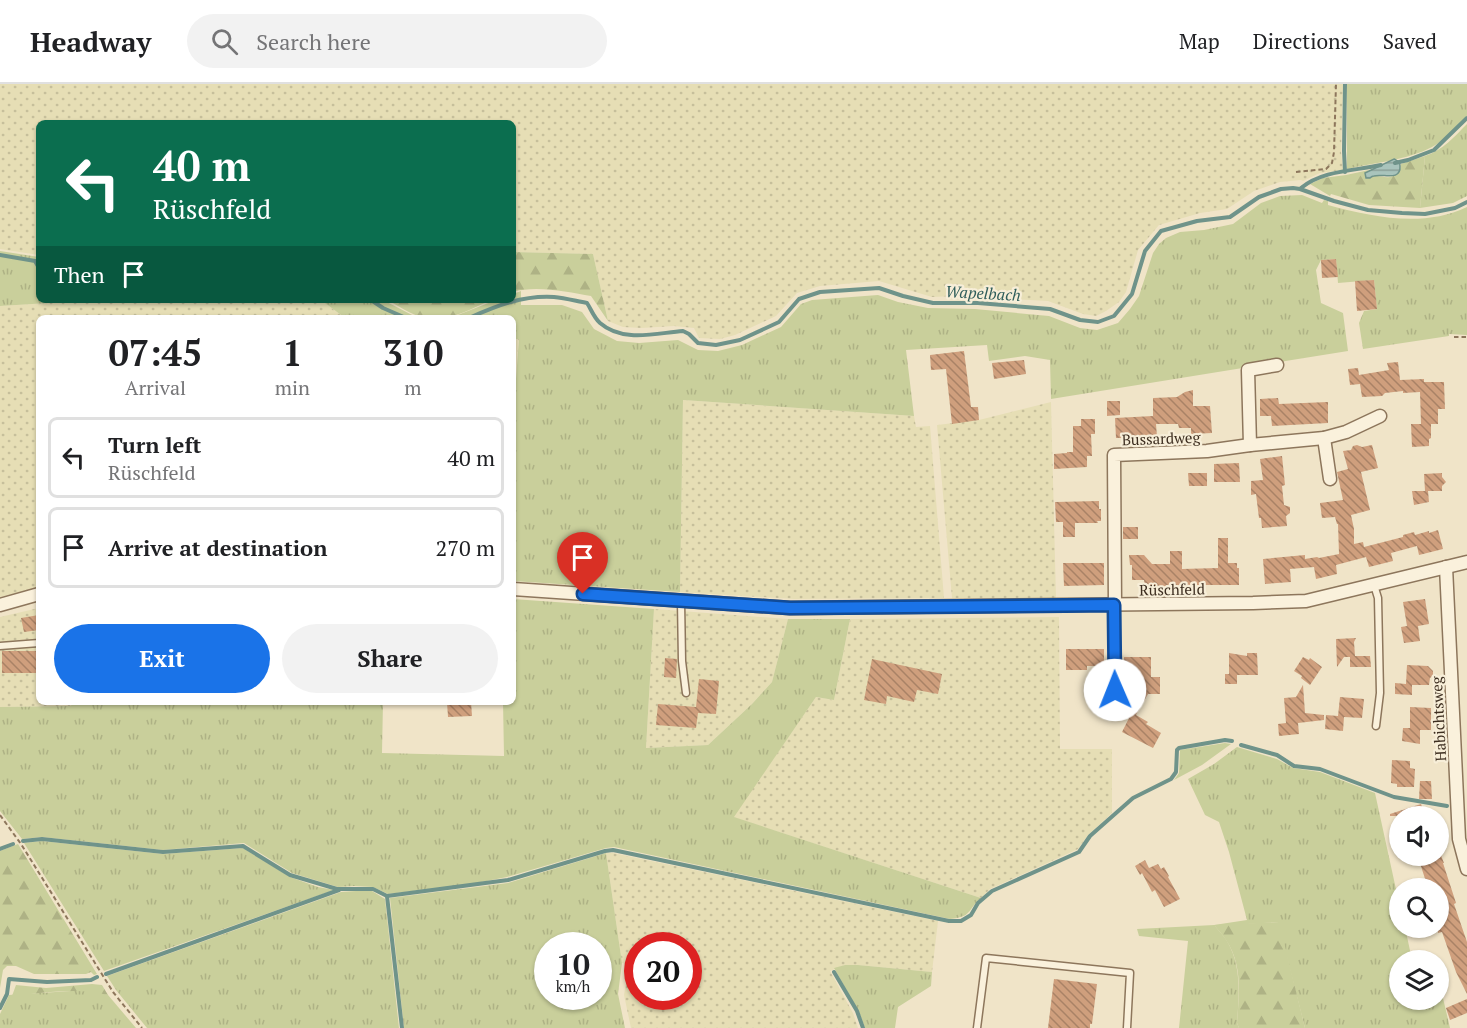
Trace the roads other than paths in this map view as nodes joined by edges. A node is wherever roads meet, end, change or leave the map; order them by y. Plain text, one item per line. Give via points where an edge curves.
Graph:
1 (1277, 365) dead end
2 (1380, 416) dead end
3 (1324, 438) junction
4 (1250, 445) junction
5 (1330, 479) dead end
6 (1467, 562) edge
7 (1446, 567) junction
8 (1374, 585) junction
9 (516, 589) edge
10 (36, 595) edge
11 (681, 600) junction
12 (0, 605) edge
13 (1114, 605) junction
14 (36, 643) edge
15 (0, 646) edge
16 (1115, 690) dead end
17 (686, 693) dead end
18 (1376, 726) dead end
19 (1467, 869) edge
20 (977, 1028) edge
21 (1127, 1028) edge

1 - 4 street via 1248,370
2 - 3 street, Bussardweg
3 - 4 street, Bussardweg
3 - 5 street
4 - 13 street, Bussardweg via 1114,455
6 - 7 street, Rüschfeld
7 - 8 street, Rüschfeld
7 - 19 street, Habichtsweg via 1459,839
8 - 13 street, Rüschfeld via 1306,601
8 - 18 lane via 1378,598 1380,693
9 - 11 street, Rüschfeld
10 - 12 street
11 - 13 street, Rüschfeld via 790,608
11 - 17 lane
13 - 16 lane
14 - 15 lane
20 - 21 lane via 986,958 1130,973

